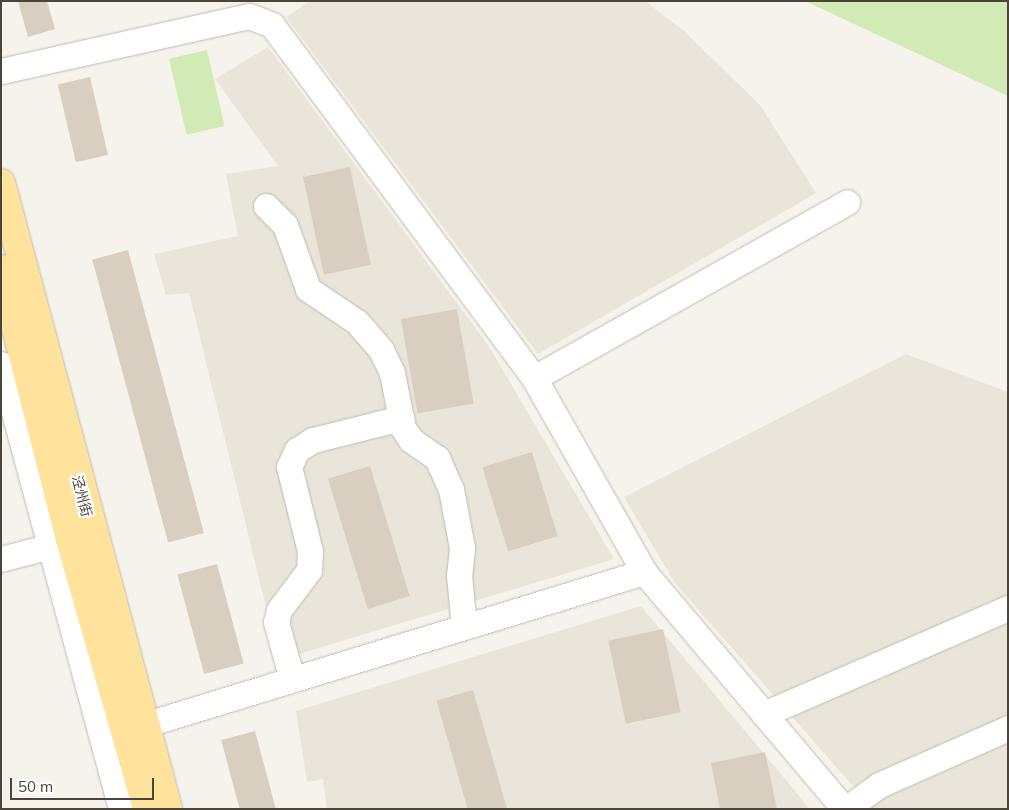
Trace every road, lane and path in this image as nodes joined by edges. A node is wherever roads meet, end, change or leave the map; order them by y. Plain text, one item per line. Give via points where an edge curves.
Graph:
1 (1, 71) edge
2 (1, 183) edge
3 (847, 202) dead end
4 (266, 206) dead end
5 (1, 269) edge
6 (1, 364) edge
7 (534, 378) junction
8 (401, 418) junction
9 (71, 540) junction
10 (1, 559) edge
11 (644, 572) junction
12 (1008, 608) edge
13 (464, 627) junction
14 (292, 679) junction
15 (764, 714) junction
16 (146, 724) junction
17 (1008, 728) edge
18 (121, 809) edge
19 (147, 809) edge
20 (168, 809) edge
21 (845, 809) edge

1 - 7 street via 249,16 272,25
2 - 9 main road, 泾州街
3 - 7 street
4 - 8 street via 285,225 308,289 357,322 381,350 392,373
5 - 9 main road, 泾州街
6 - 9 street
7 - 11 street
8 - 13 street via 411,440 437,458 451,489 462,548 460,575
8 - 14 street via 313,440 297,450 289,467 310,552 309,570 279,610 276,622
9 - 10 street
9 - 16 main road, 泾州街
9 - 18 street
9 - 19 main road, 泾州街
11 - 13 street
11 - 15 street
12 - 15 street
13 - 14 street
14 - 16 street
15 - 21 street
16 - 20 main road, 泾州街
17 - 21 street via 879,785

